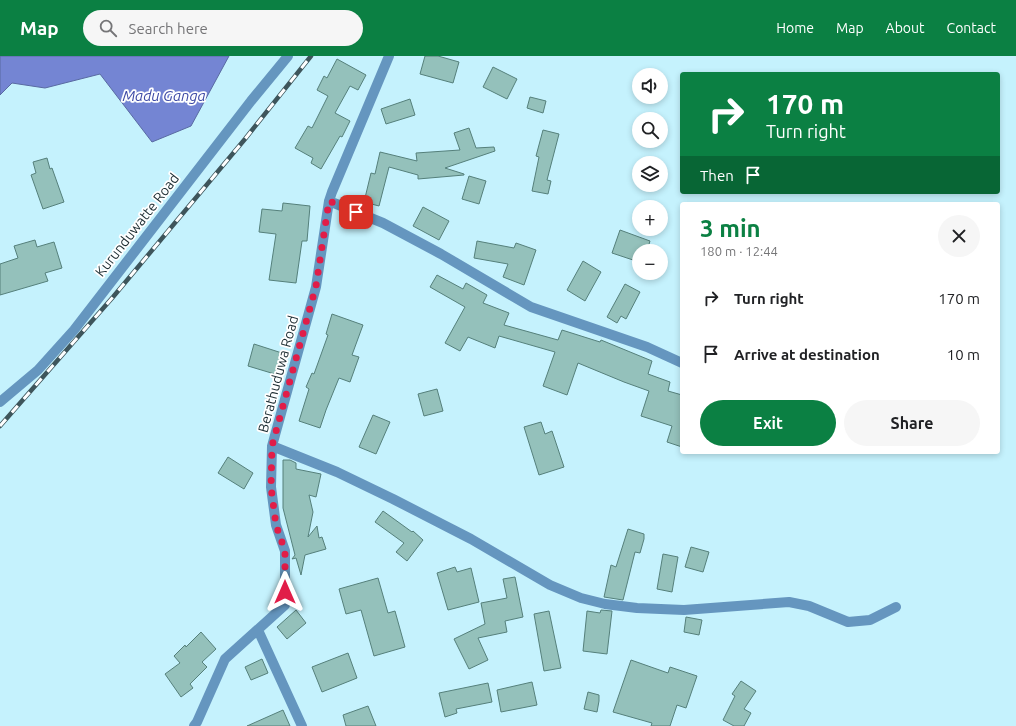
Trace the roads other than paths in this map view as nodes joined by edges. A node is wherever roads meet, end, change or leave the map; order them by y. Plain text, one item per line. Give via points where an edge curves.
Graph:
1 (288, 56) edge
2 (389, 56) edge
3 (329, 201) junction
4 (680, 361) edge
5 (0, 402) edge
6 (272, 446) junction
7 (896, 607) dead end
8 (258, 630) junction
9 (194, 726) edge
10 (302, 726) edge

1 - 5 street, Kurunduwatte Road via 74,330 38,370
2 - 3 street, Berathuduwa Road
3 - 4 street via 383,223 531,307 647,347
3 - 6 street, Berathuduwa Road via 316,286
6 - 7 street via 337,472 471,539 550,586 581,598 637,608 684,610 789,602 809,606 848,622 870,620
6 - 8 street, Berathuduwa Road via 271,487 276,525 285,551 285,605
8 - 9 street, Berathuduwa Road via 225,659
8 - 10 street

